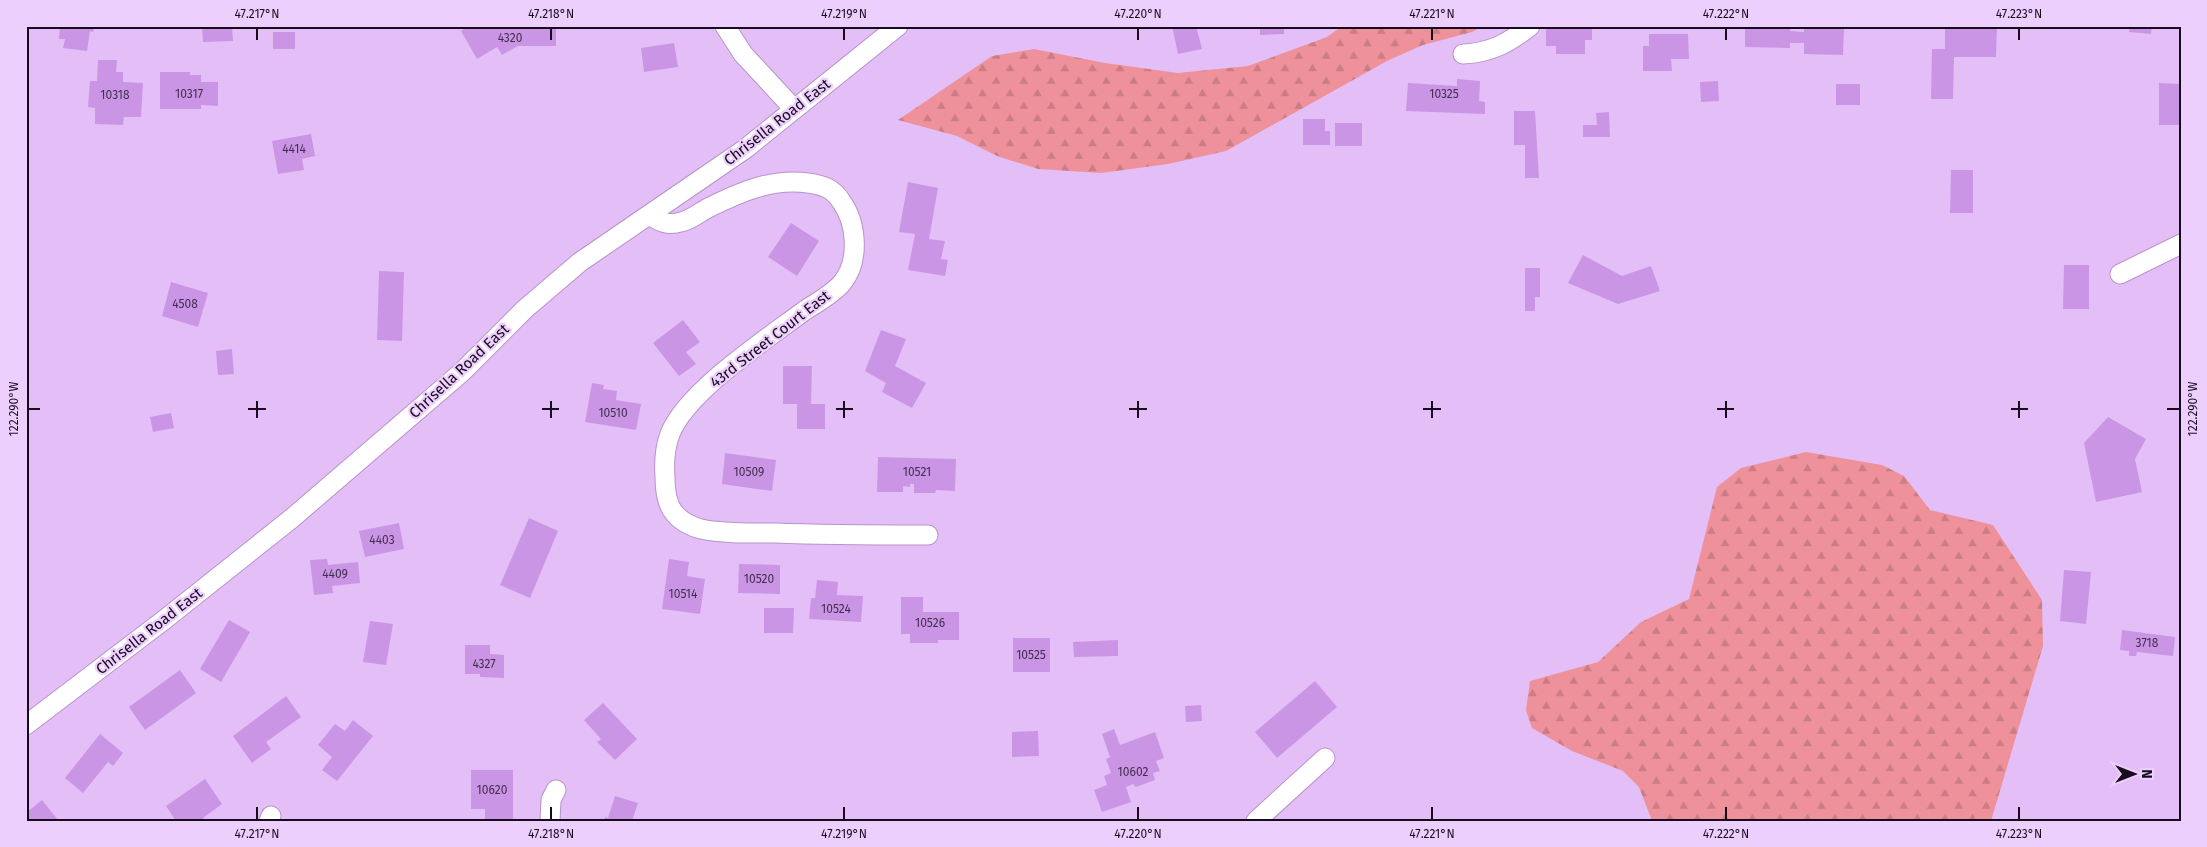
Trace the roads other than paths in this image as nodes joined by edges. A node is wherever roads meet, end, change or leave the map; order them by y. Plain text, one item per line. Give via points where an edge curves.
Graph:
1 (724, 26) edge
2 (898, 26) edge
3 (1530, 26) edge
4 (1463, 54) dead end
5 (794, 109) junction
6 (649, 214) junction
7 (2181, 244) edge
8 (2120, 274) dead end
9 (928, 535) dead end
10 (26, 724) edge
11 (1325, 758) dead end
12 (556, 790) dead end
13 (550, 821) edge
14 (1256, 821) edge

1 - 5 street via 743,54
2 - 5 street, Chrisella Road East
3 - 4 street via 1500,47
5 - 6 street, Chrisella Road East via 745,150
6 - 9 street, 43rd Street Court East via 661,223 682,222 733,196 763,186 782,182 804,183 824,186 834,192 847,210 854,237 853,265 841,284 710,384 690,404 670,432 665,487 674,514 700,528 733,532
6 - 10 street, Chrisella Road East via 580,262 525,309 462,372 289,520
7 - 8 street
11 - 14 street
12 - 13 street via 551,800

